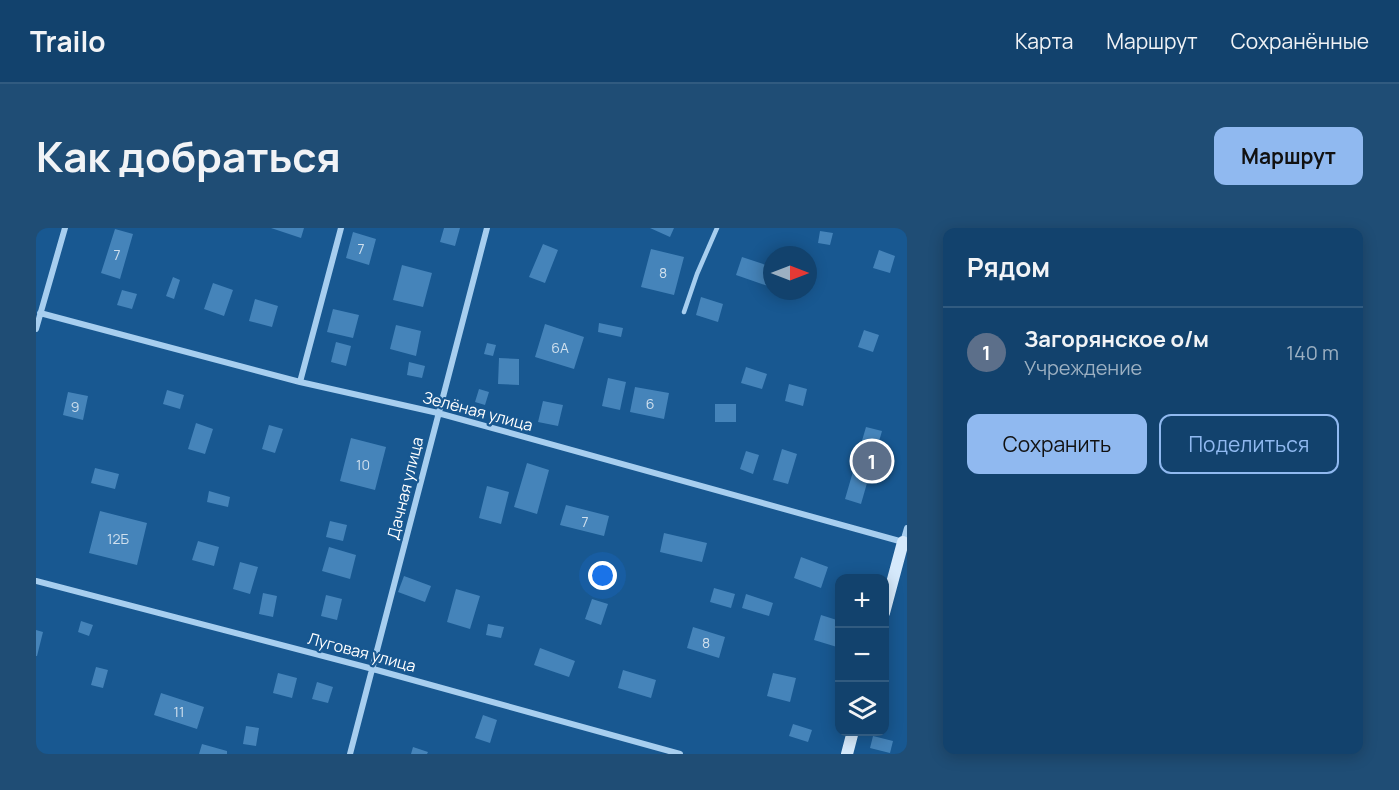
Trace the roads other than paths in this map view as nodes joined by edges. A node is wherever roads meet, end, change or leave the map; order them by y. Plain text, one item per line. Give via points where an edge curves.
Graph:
1 (65, 228) edge
2 (341, 228) edge
3 (487, 228) edge
4 (717, 228) edge
5 (684, 312) dead end
6 (40, 314) junction
7 (36, 329) edge
8 (300, 381) junction
9 (438, 413) junction
10 (907, 528) edge
11 (905, 543) edge
12 (36, 581) edge
13 (889, 599) edge
14 (373, 669) junction
15 (852, 736) edge
16 (351, 754) edge
17 (680, 754) edge
18 (847, 754) edge

1 - 6 street
2 - 8 street
3 - 9 street, Дачная улица
4 - 5 lane
6 - 7 street
6 - 8 street, Зелёная улица
8 - 9 street, Зелёная улица
9 - 11 street, Зелёная улица
9 - 14 street, Дачная улица
10 - 11 street
11 - 13 street
12 - 14 street, Луговая улица
14 - 16 street, Дачная улица
14 - 17 street, Луговая улица
15 - 18 street

